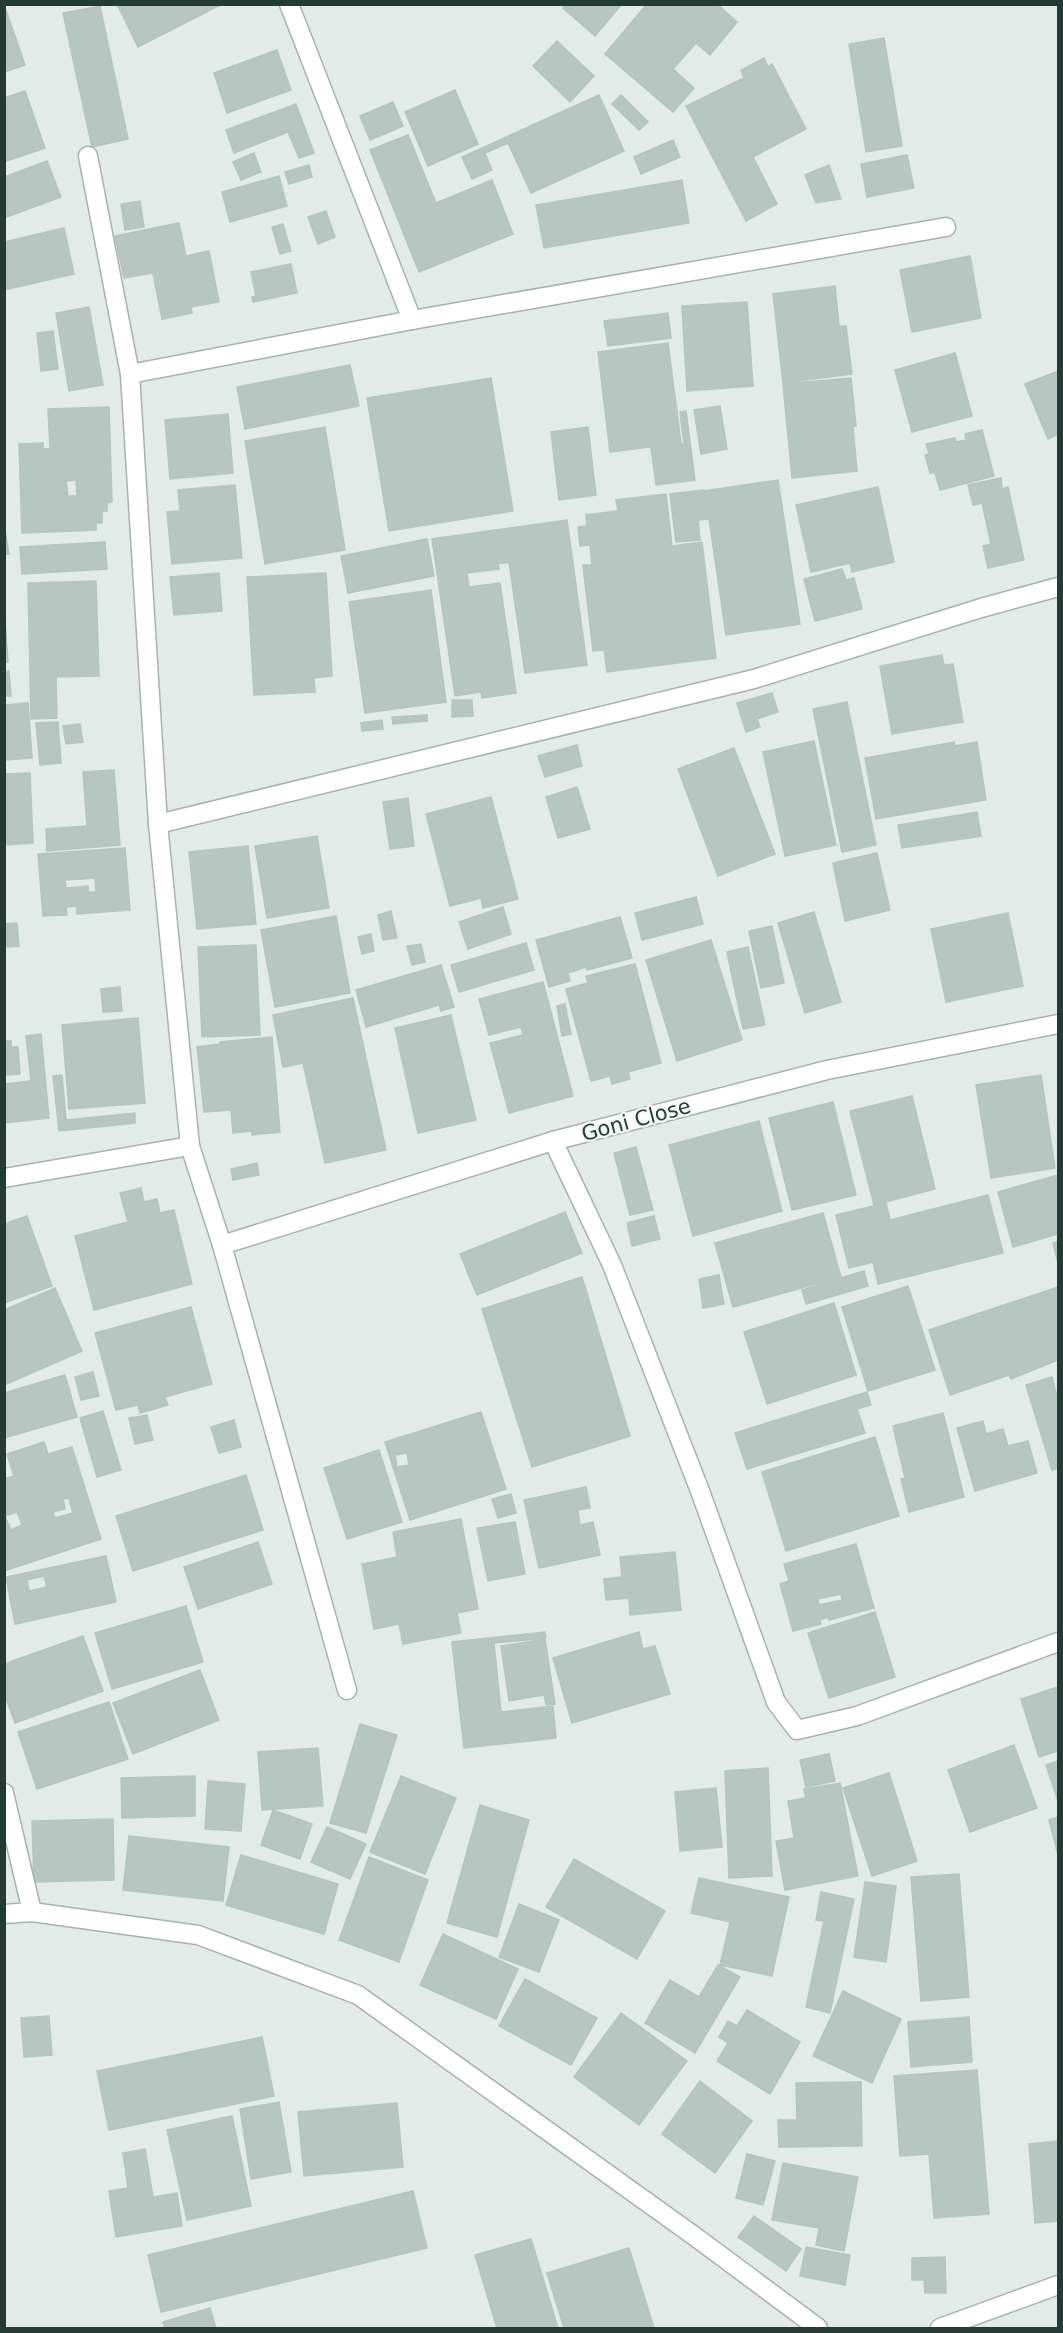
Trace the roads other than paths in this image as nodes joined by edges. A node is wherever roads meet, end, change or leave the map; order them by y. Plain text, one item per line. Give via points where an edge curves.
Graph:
1 (289, 4) edge
2 (88, 156) dead end
3 (946, 227) dead end
4 (412, 320) junction
5 (130, 374) junction
6 (1059, 587) edge
7 (158, 824) junction
8 (1059, 1024) edge
9 (553, 1142) junction
10 (190, 1146) junction
11 (4, 1178) edge
12 (222, 1245) junction
13 (1059, 1642) edge
14 (347, 1690) dead end
15 (4, 1793) edge
16 (32, 1912) junction
17 (4, 1914) edge
18 (1059, 2285) edge
19 (818, 2328) edge
20 (940, 2328) edge

1 - 4 street
2 - 5 street
3 - 4 street
4 - 5 street
5 - 7 street
6 - 7 street via 754,680
7 - 10 street
8 - 9 street, Goni Close via 827,1070
9 - 12 street, Goni Close
9 - 13 street via 612,1265 776,1702 797,1730 856,1716
10 - 11 street
10 - 12 street
12 - 14 street
15 - 16 street
16 - 17 street
16 - 19 street via 198,1935 358,1995
18 - 20 street

